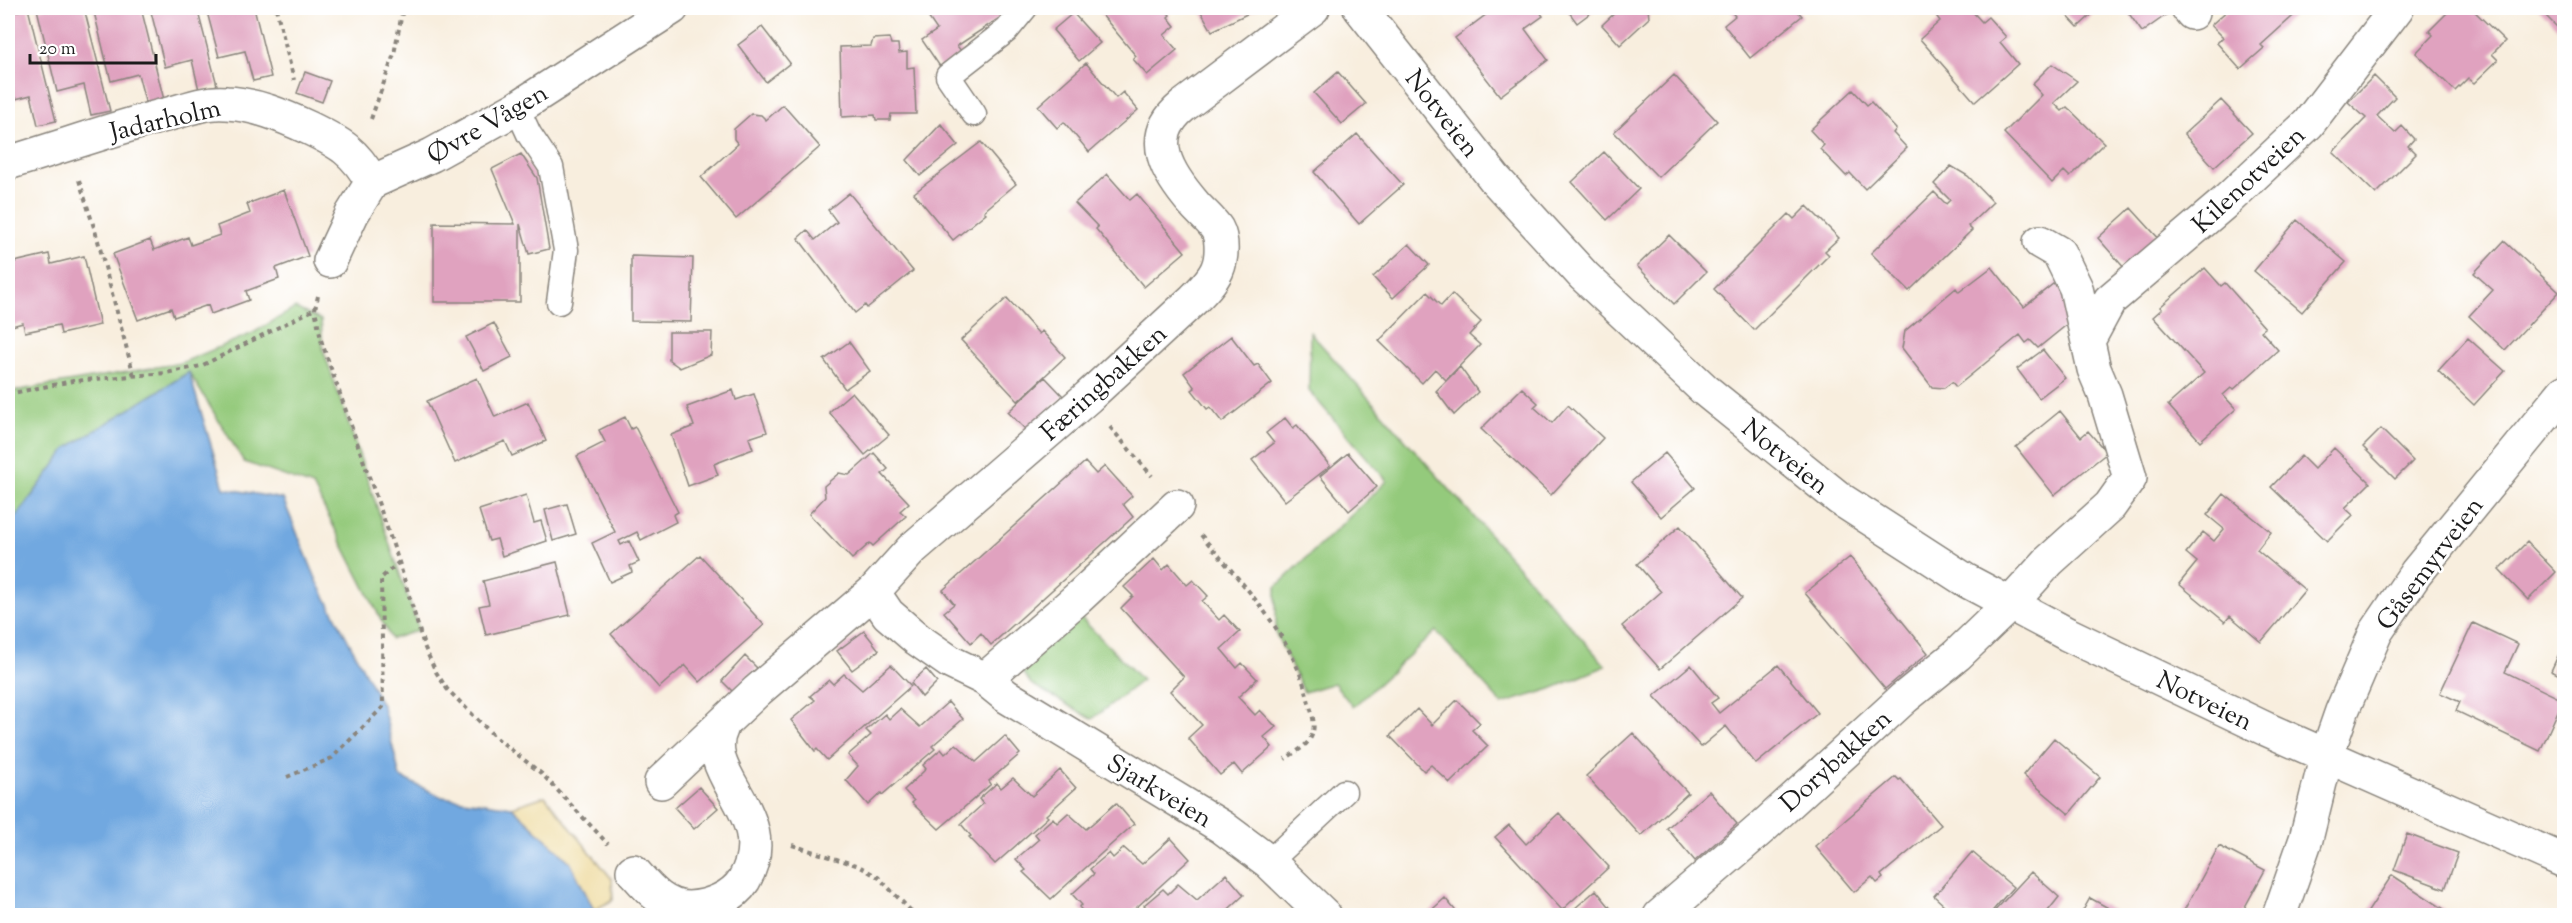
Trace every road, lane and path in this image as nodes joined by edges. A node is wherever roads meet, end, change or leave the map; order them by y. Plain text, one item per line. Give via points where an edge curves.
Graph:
1 (276, 8) edge
2 (403, 8) edge
3 (672, 8) edge
4 (1025, 8) edge
5 (1313, 8) edge
6 (1360, 8) edge
7 (2397, 8) edge
8 (517, 108) junction
9 (974, 114) dead end
10 (302, 125) junction
11 (68, 145) junction
12 (355, 155) junction
13 (8, 163) edge
14 (372, 182) junction
15 (2040, 242) dead end
16 (330, 261) joint
17 (559, 302) dead end
18 (315, 309) junction
19 (2089, 339) junction
20 (134, 376) junction
21 (2565, 392) edge
22 (8, 394) edge
23 (1088, 397) junction
24 (1177, 506) junction
25 (399, 562) junction
26 (873, 592) junction
27 (2010, 604) junction
28 (985, 679) junction
29 (722, 727) junction
30 (2328, 754) junction
31 (1285, 759) dead end
32 (287, 777) dead end
33 (661, 782) dead end
34 (1344, 792) dead end
35 (756, 841) junction
36 (2565, 861) edge
37 (1269, 862) junction
38 (633, 871) joint
39 (659, 909) edge
40 (916, 915) edge
41 (1326, 915) edge
42 (1660, 915) edge
43 (2279, 915) edge

1 - 10 path
2 - 12 path via 394,54
3 - 8 street, Øvre Vågen
4 - 9 lane via 1007,30 948,76
5 - 23 street, Færingbakken via 1170,117 1164,127 1164,156 1174,177 1216,228 1220,239 1218,270 1194,299
6 - 27 street, Notveien via 1474,153 1618,311 1742,421 1840,499
7 - 19 street, Kilenotveien via 2308,124 2223,204 2110,300
8 - 14 street, Øvre Vågen via 432,155
8 - 17 lane via 551,167 566,250
10 - 11 street, Jadarholm via 246,105 223,102 133,123
10 - 12 street, Jadarholm
11 - 13 street, Jadarholm
11 - 20 path
12 - 14 street, Jadarholm
14 - 16 street
15 - 19 street via 2059,253 2076,288
16 - 18 path
18 - 20 path via 201,366
18 - 25 path via 321,340
19 - 27 street via 2094,369 2130,478 2110,506 2049,561
20 - 22 path via 73,381
21 - 30 street, Gåsemyrveien via 2416,573 2376,632
23 - 24 path
23 - 26 street, Færingbakken via 912,549
24 - 28 street
24 - 31 path via 1260,605 1287,644 1305,685 1313,733 1308,742
25 - 32 path via 381,578 383,707 332,758
25 - 38 path via 424,646 447,689 494,736 542,774
26 - 28 street, Sjarkveien via 888,614 917,639 950,662
26 - 29 street, Færingbakken
27 - 30 street, Notveien via 2194,696
27 - 42 street, Dorybakken
28 - 37 street, Sjarkveien via 1005,696 1222,828
29 - 33 street, Færingbakken
29 - 35 street via 716,738 718,753
30 - 36 street, Notveien
30 - 43 street via 2306,839
34 - 37 lane
35 - 39 street via 750,870 740,887 726,898 691,908
35 - 40 path via 772,838 859,866 878,878
37 - 41 street, Sjarkveien
38 - 39 street via 651,891

